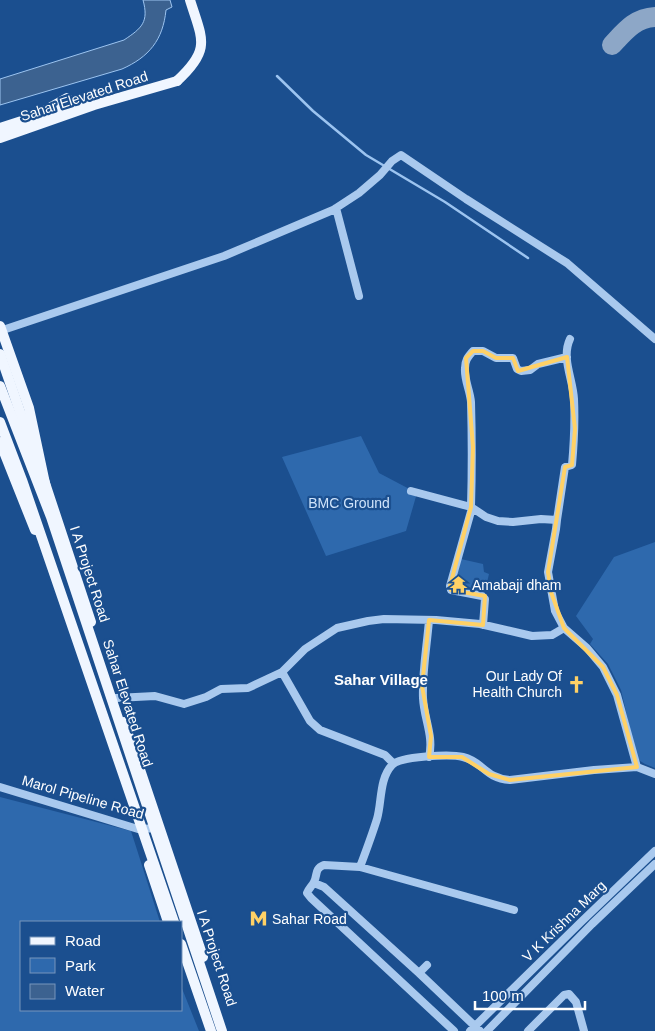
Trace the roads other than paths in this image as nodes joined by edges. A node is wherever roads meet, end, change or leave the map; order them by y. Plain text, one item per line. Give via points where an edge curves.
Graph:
1 (190, 0) edge
2 (67, 98) dead end
3 (94, 105) junction
4 (0, 125) edge
5 (0, 128) edge
6 (0, 138) edge
7 (336, 208) junction
8 (359, 296) dead end
9 (0, 326) edge
10 (0, 331) edge
11 (570, 339) dead end
12 (655, 339) edge
13 (0, 354) edge
14 (566, 357) junction
15 (0, 386) edge
16 (0, 422) edge
17 (0, 442) edge
18 (411, 491) dead end
19 (471, 508) junction
20 (52, 517) junction
21 (556, 520) junction
22 (429, 620) junction
23 (483, 625) junction
24 (564, 628) junction
25 (282, 672) junction
26 (116, 698) junction
27 (429, 756) junction
28 (393, 763) junction
29 (636, 767) junction
30 (655, 774) edge
31 (0, 787) edge
32 (160, 828) junction
33 (138, 829) junction
34 (655, 851) edge
35 (655, 864) edge
36 (360, 867) junction
37 (314, 883) junction
38 (514, 910) dead end
39 (168, 921) edge
40 (174, 921) edge
41 (581, 922) junction
42 (588, 928) junction
43 (182, 947) edge
44 (427, 965) dead end
45 (182, 966) edge
46 (419, 973) junction
47 (475, 1030) edge
48 (204, 1031) edge
49 (211, 1031) edge
50 (222, 1031) edge
51 (227, 1031) edge
52 (454, 1031) edge
53 (487, 1031) edge
54 (528, 1031) edge
55 (584, 1031) edge

1 - 3 main road, Sahar Elevated Road, bridge via 201,30 200,51 190,70 177,80
2 - 4 main road via 45,111
3 - 5 main road, bridge via 68,106
3 - 6 main road, Sahar Elevated Road, bridge
7 - 8 street
7 - 10 street via 224,256
7 - 12 street via 359,193 401,155 568,263
9 - 20 main road, bridge via 29,408
11 - 14 street
13 - 26 main road, I A Project Road
14 - 19 street via 522,371 517,369 513,358 496,358 483,350 473,351 466,358 473,447
14 - 21 street via 574,396 575,429 572,465 565,467
15 - 20 main road, Sahar Elevated Road, bridge
16 - 40 main road, Sahar Elevated Road, bridge
17 - 33 main road via 71,619
18 - 19 street
19 - 21 street via 498,521
19 - 23 street via 450,586 451,590 485,599
20 - 50 main road, Sahar Elevated Road, bridge
21 - 24 street via 548,572 555,611
22 - 23 street
22 - 25 street via 384,619 337,628 305,649
22 - 27 street via 422,686 431,741
23 - 24 street via 532,636 552,634
24 - 29 street via 603,667 617,695
25 - 26 street via 248,688 221,689 184,704 155,696
25 - 28 street via 310,721 320,730 385,755
26 - 32 main road, I A Project Road
27 - 28 street
27 - 29 street via 462,757 499,779 510,780
28 - 36 street via 385,775 377,818
29 - 30 street
31 - 33 street, Marol Pipeline Road
32 - 33 street, Marol Pipeline Road
32 - 51 main road, I A Project Road
33 - 39 main road
34 - 41 street, V K Krishna Marg
35 - 42 street, V K Krishna Marg
36 - 37 street via 318,867
36 - 38 street
37 - 46 street via 324,887
37 - 52 street via 307,893 311,898
41 - 42 street
41 - 47 street, V K Krishna Marg
42 - 53 street, V K Krishna Marg
43 - 49 main road
44 - 46 street
45 - 48 main road
46 - 47 street
54 - 55 street via 564,995 569,994 576,1002

